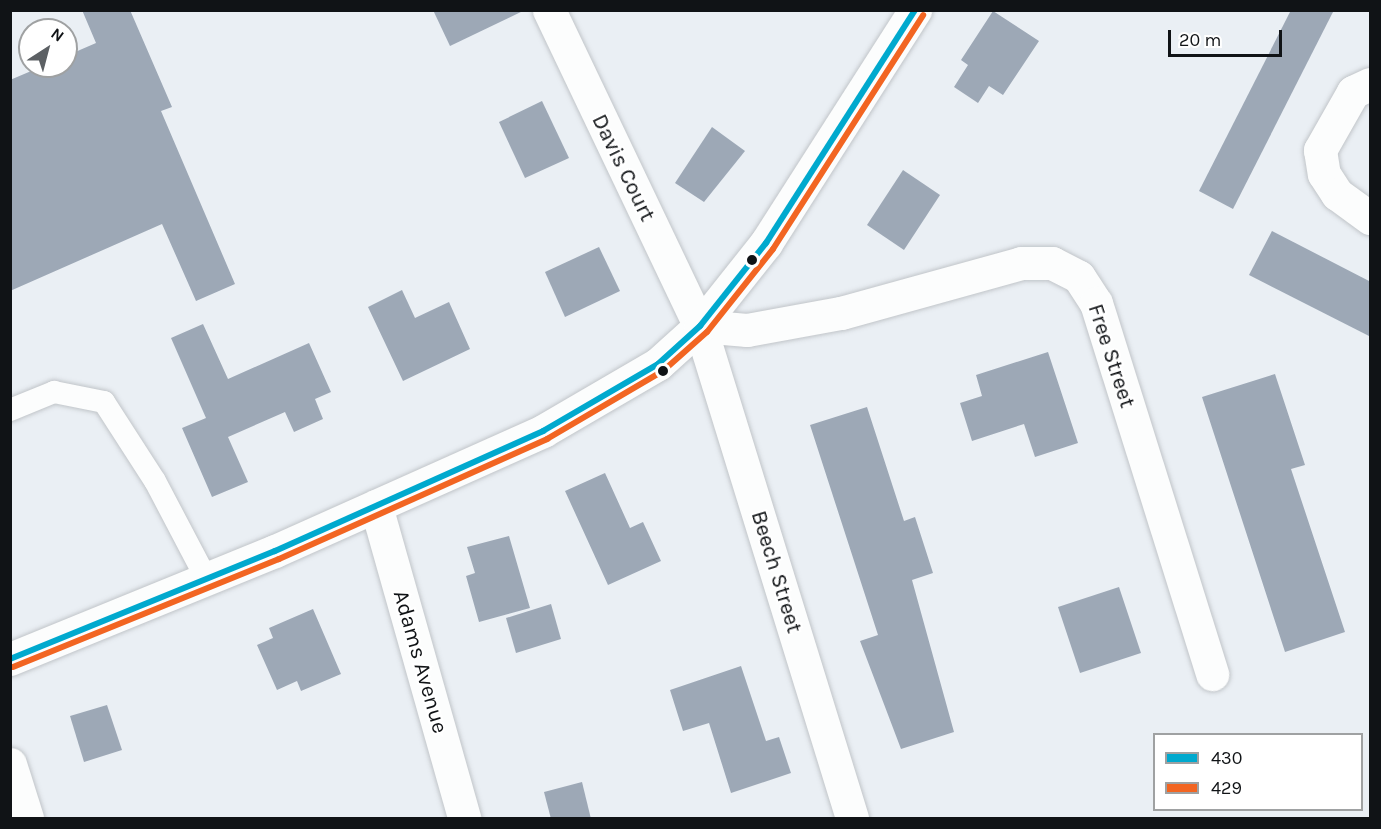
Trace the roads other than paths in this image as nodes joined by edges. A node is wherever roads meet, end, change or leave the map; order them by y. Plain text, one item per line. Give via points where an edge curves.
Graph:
1 (549, 10) edge
2 (915, 10) edge
3 (1371, 84) edge
4 (1371, 218) edge
5 (700, 326) junction
6 (10, 410) edge
7 (376, 506) junction
8 (207, 580) junction
9 (10, 659) edge
10 (1212, 674) dead end
11 (10, 764) edge
12 (27, 819) edge
13 (464, 819) edge
14 (852, 819) edge

1 - 5 street, Davis Court
2 - 5 street via 766,243
3 - 4 street via 1353,92 1320,150 1324,174 1336,194
5 - 7 street via 623,388 543,431
5 - 10 street, Free Street via 747,330 841,313 1021,263 1052,263 1079,277 1096,303
5 - 14 street, Beech Street
6 - 8 lane via 54,392 104,402 155,481
7 - 8 street
7 - 13 street, Adams Avenue
8 - 9 street
11 - 12 street

